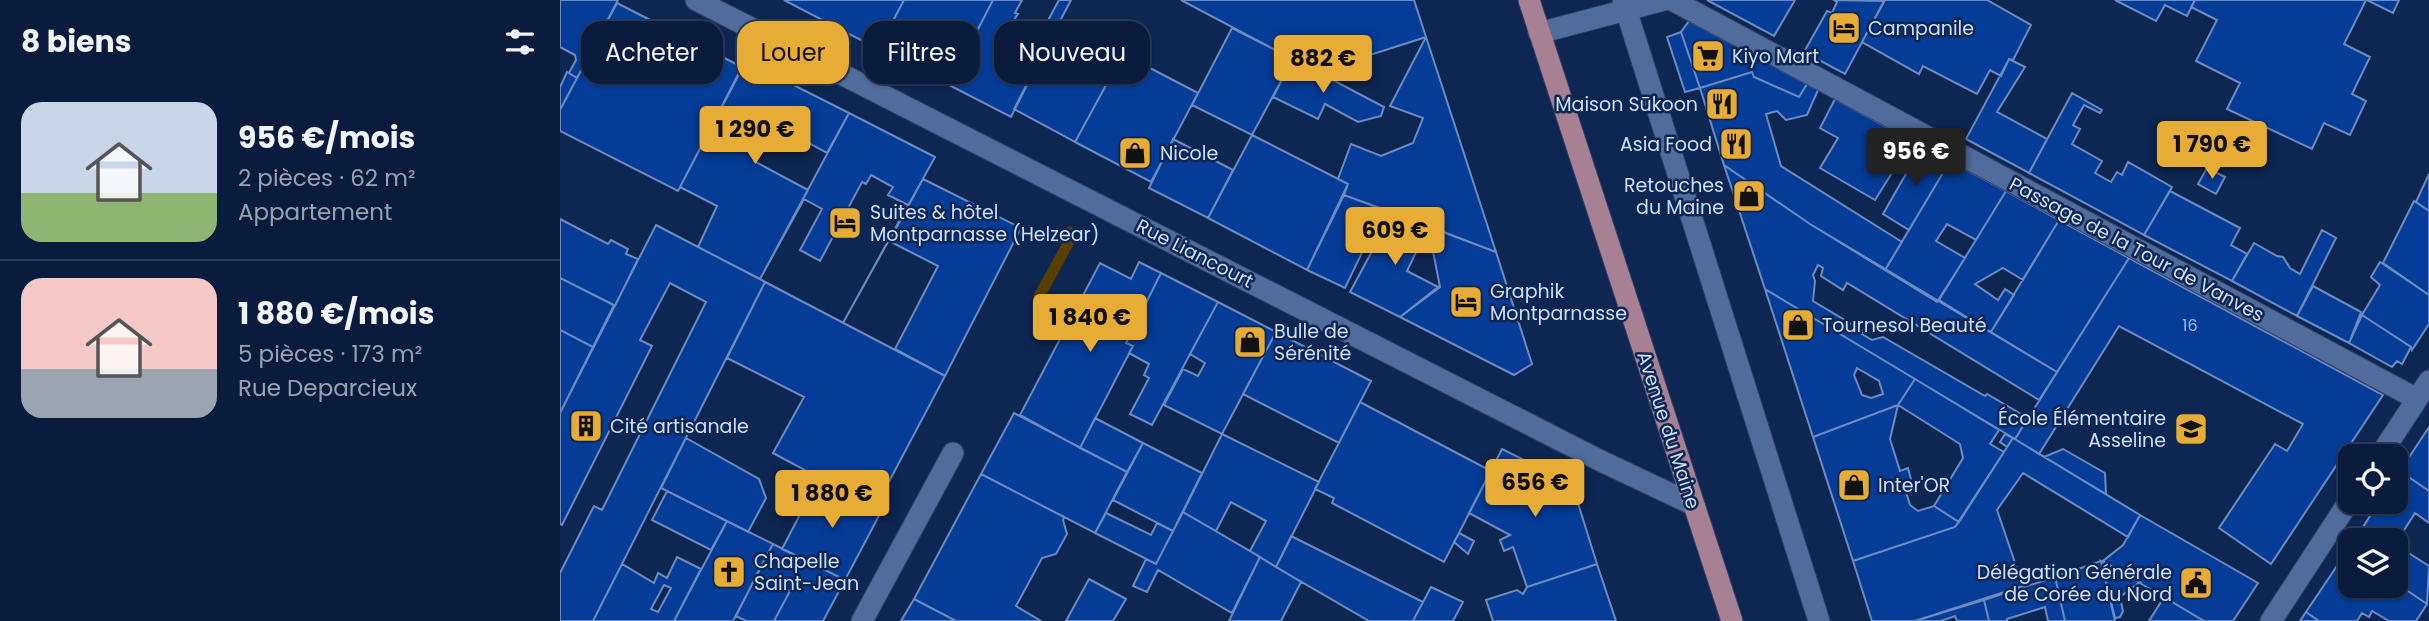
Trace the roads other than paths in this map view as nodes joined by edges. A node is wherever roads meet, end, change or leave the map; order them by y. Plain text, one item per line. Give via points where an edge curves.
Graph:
1 (696, 0) edge
2 (1529, 0) edge
3 (1664, 0) edge
4 (1672, 0) edge
5 (1625, 5) edge
6 (1539, 33) junction
7 (2423, 390) edge
8 (2388, 444) edge
9 (953, 453) dead end
10 (1694, 505) junction
11 (2341, 514) edge
12 (862, 621) edge
13 (1732, 621) edge
14 (1819, 621) edge
15 (2271, 621) edge

1 - 10 street, Rue Liancourt
2 - 6 main road, Avenue du Maine
3 - 5 street
4 - 7 street, Passage de la Tour de Vanves
5 - 6 street
5 - 14 street
6 - 10 main road, Avenue du Maine
7 - 8 street
9 - 12 street
10 - 13 main road, Avenue du Maine
11 - 15 street

